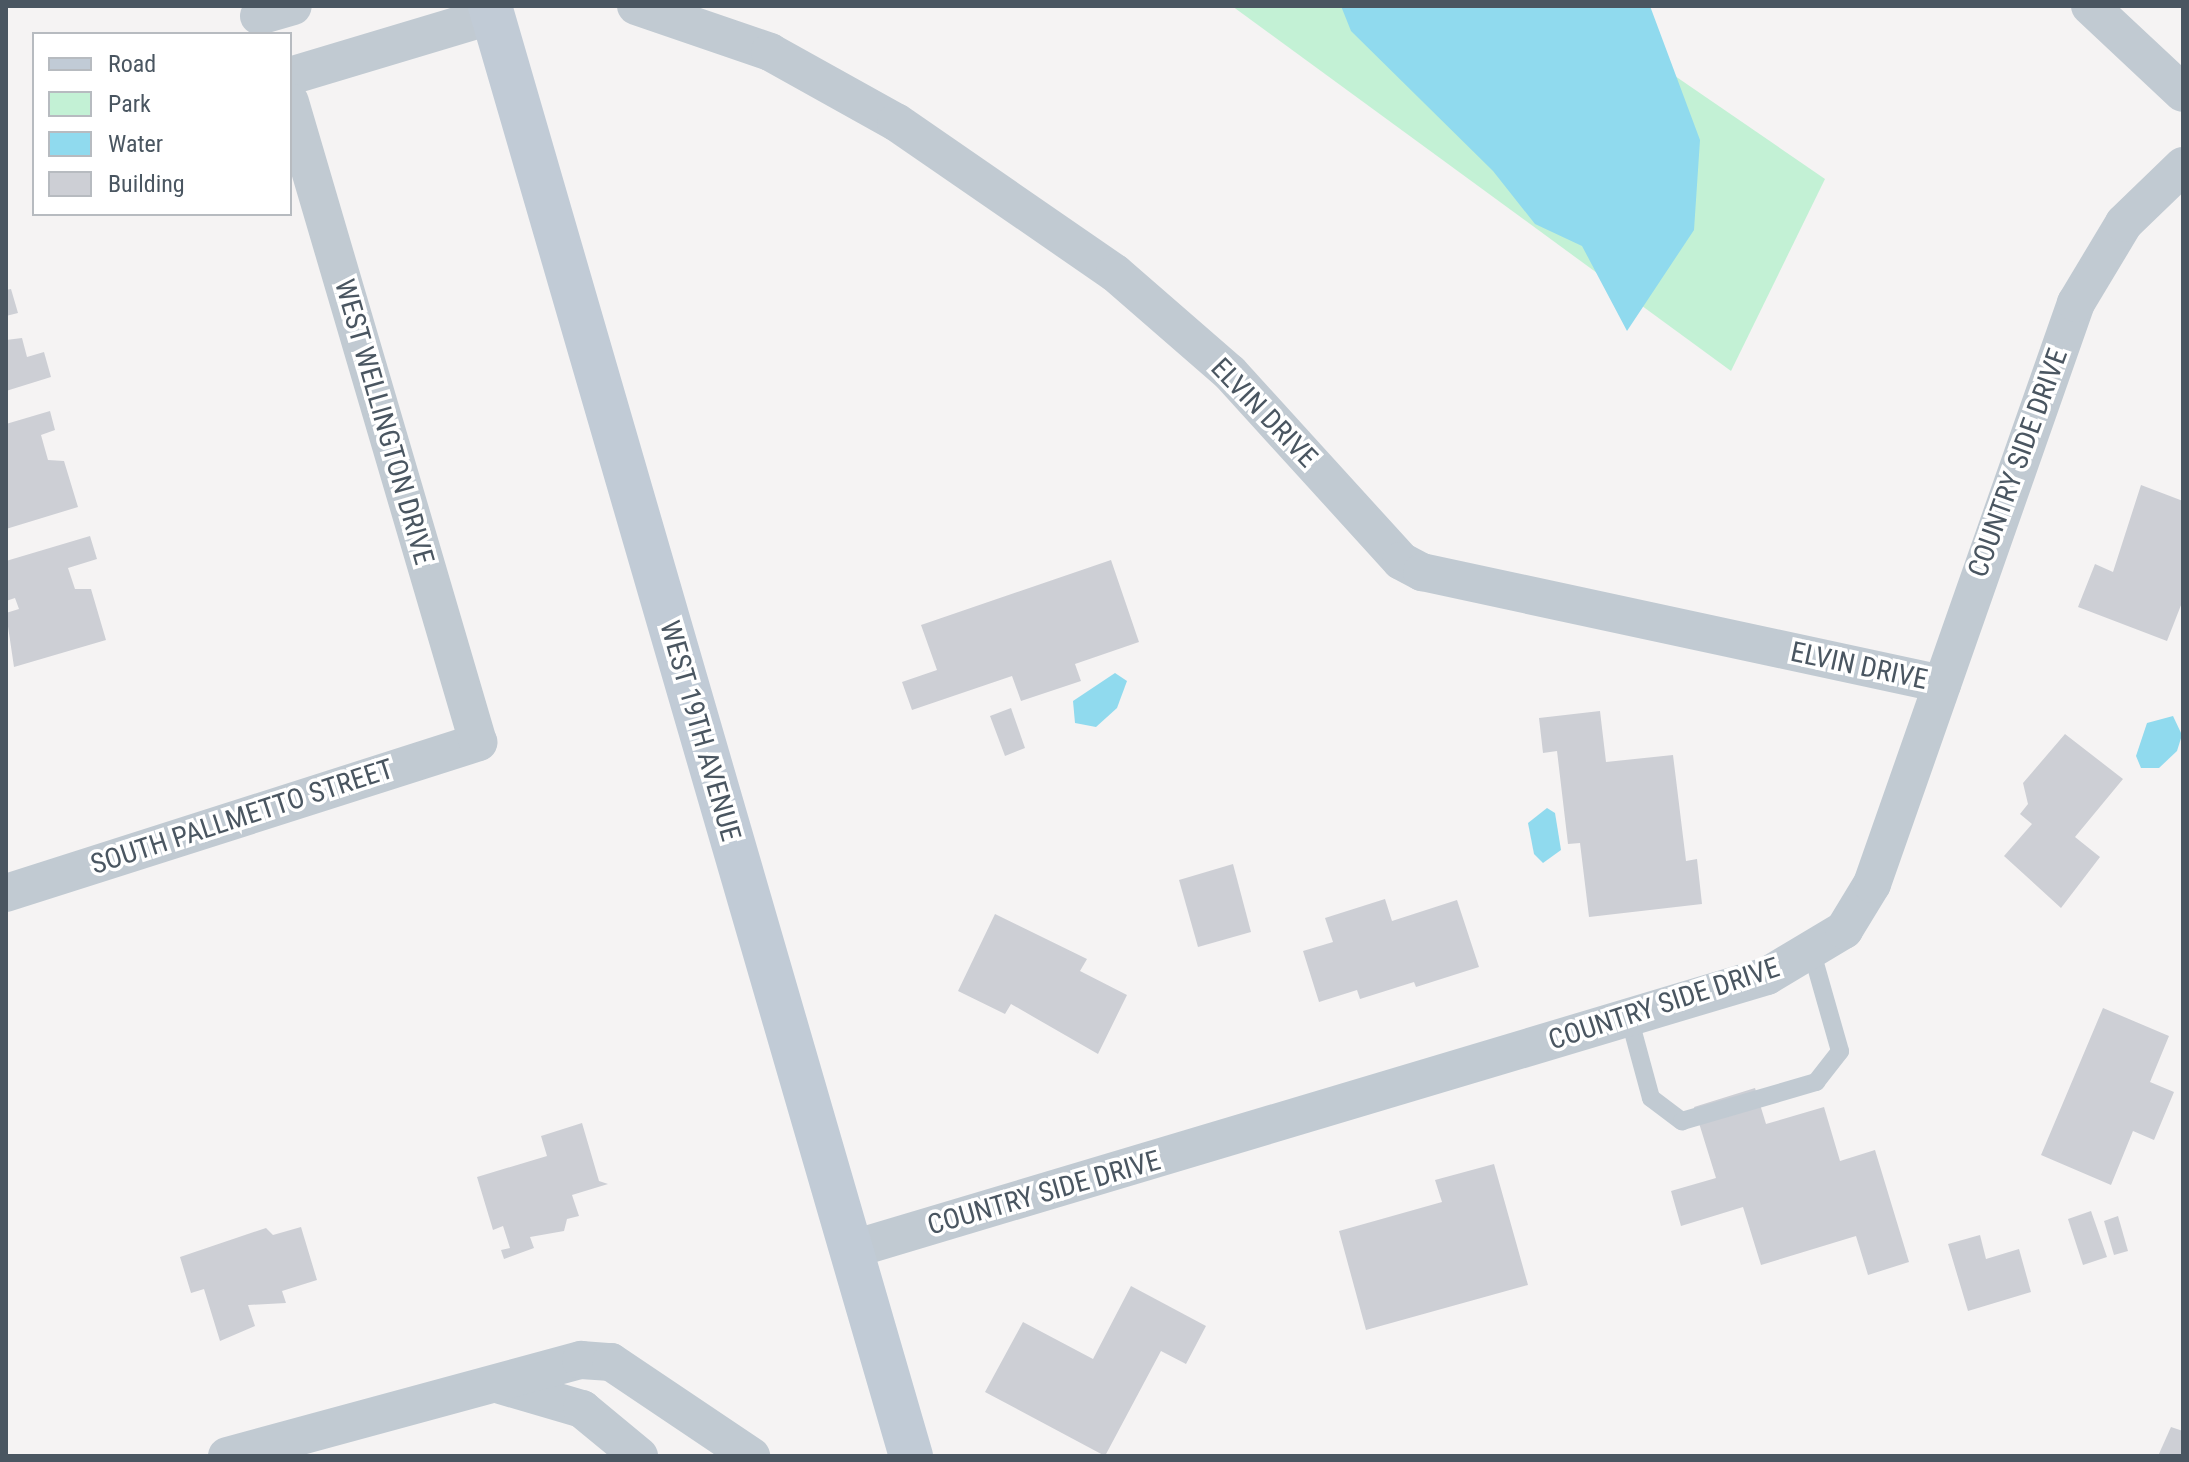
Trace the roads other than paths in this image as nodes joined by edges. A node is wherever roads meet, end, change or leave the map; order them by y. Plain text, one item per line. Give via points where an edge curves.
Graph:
1 (636, 6) edge
2 (2090, 6) edge
3 (492, 10) edge
4 (292, 75) edge
5 (2183, 93) edge
6 (292, 109) edge
7 (2183, 166) edge
8 (1942, 684) junction
9 (478, 742) joint
10 (6, 893) edge
11 (1812, 953) junction
12 (1629, 1017) junction
13 (850, 1250) junction
14 (487, 1382) junction
15 (227, 1456) edge
16 (639, 1456) edge
17 (751, 1456) edge
18 (911, 1456) edge

1 - 8 street, ELVIN DRIVE via 784,60 896,122 1115,273 1230,373 1401,561 1422,572
2 - 5 street
3 - 4 street
3 - 13 street, WEST 19TH AVENUE
6 - 9 street, WEST WELLINGTON DRIVE
7 - 8 street, COUNTRY SIDE DRIVE via 2124,223 2076,303
8 - 11 street, COUNTRY SIDE DRIVE via 1872,884 1844,930
9 - 10 street, SOUTH PALLMETTO STREET
11 - 12 street, COUNTRY SIDE DRIVE via 1767,976
11 - 12 lane via 1840,1051 1816,1082 1682,1121 1651,1098
12 - 13 street, COUNTRY SIDE DRIVE
13 - 18 street, WEST 19TH AVENUE
14 - 15 street
14 - 16 street via 582,1409
14 - 17 street via 581,1360 611,1362

